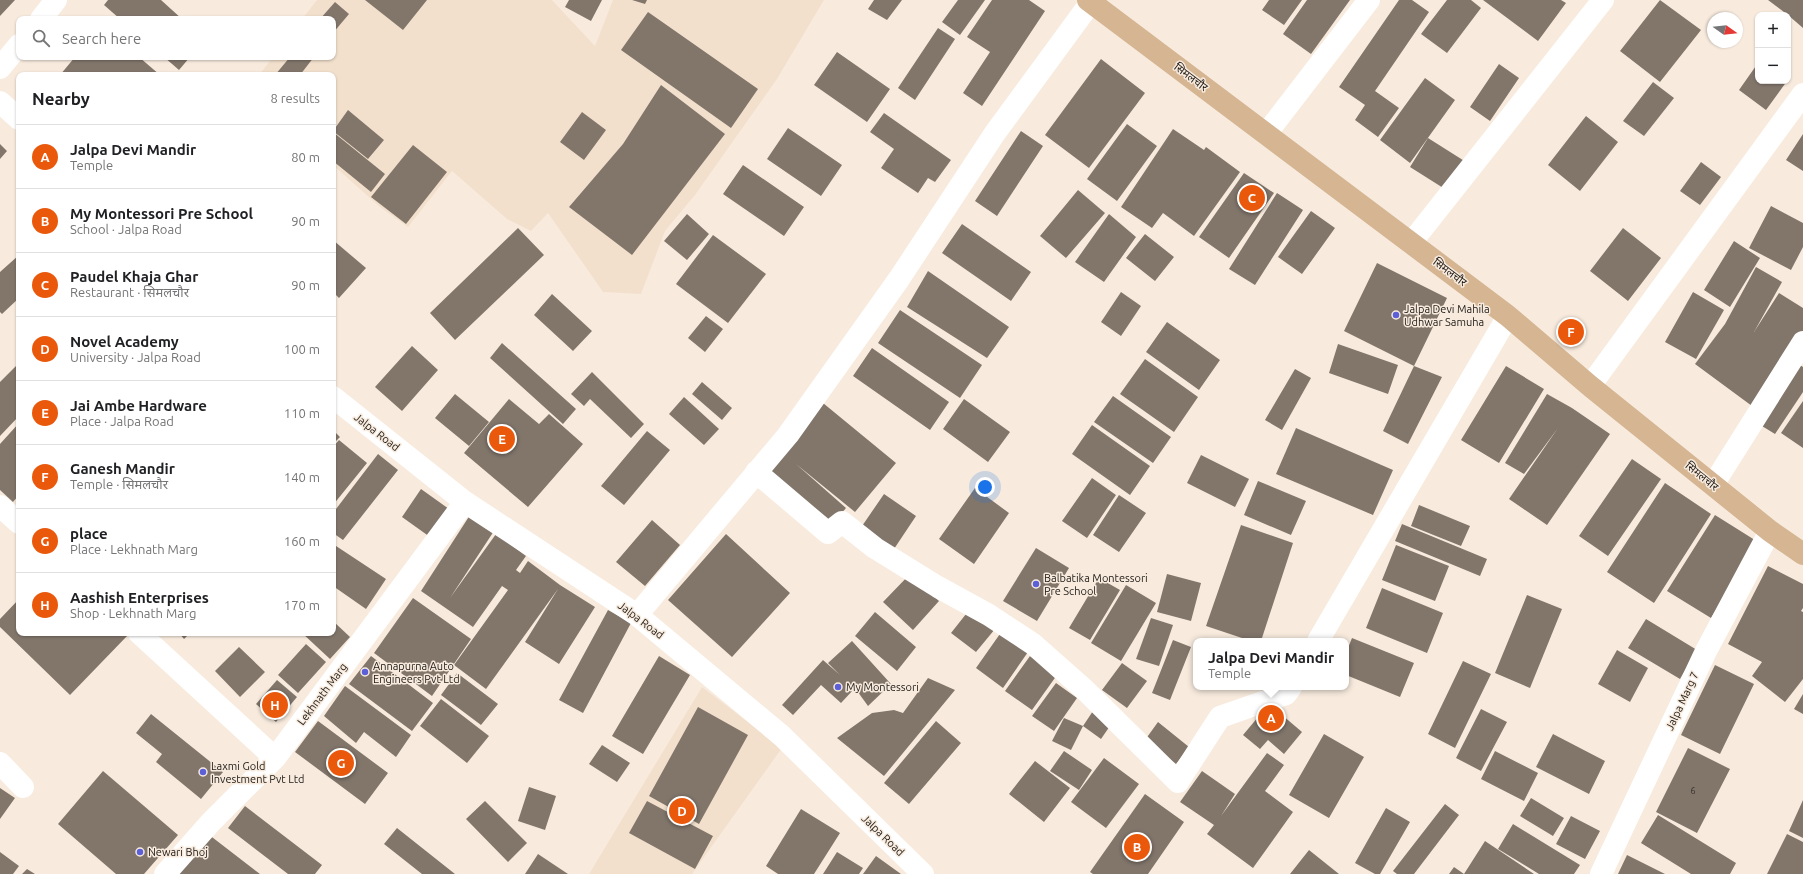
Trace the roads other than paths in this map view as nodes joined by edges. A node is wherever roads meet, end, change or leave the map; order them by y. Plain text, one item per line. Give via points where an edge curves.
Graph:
1 (56, 0) edge
2 (1369, 0) edge
3 (1604, 0) edge
4 (1090, 1) edge
5 (43, 16) edge
6 (16, 49) edge
7 (0, 68) edge
8 (1803, 94) edge
9 (0, 102) edge
10 (16, 116) edge
11 (1266, 134) junction
12 (1411, 243) junction
13 (1508, 316) junction
14 (1803, 342) edge
15 (1590, 386) junction
16 (336, 399) edge
17 (756, 472) junction
18 (1713, 485) junction
19 (466, 502) junction
20 (0, 506) edge
21 (16, 520) edge
22 (1770, 531) junction
23 (1803, 554) edge
24 (637, 615) junction
25 (142, 636) edge
26 (1320, 638) edge
27 (1289, 690) edge
28 (275, 758) junction
29 (0, 763) edge
30 (23, 787) dead end
31 (165, 874) edge
32 (923, 874) edge
33 (1601, 874) edge

1 - 5 street
2 - 11 street
3 - 12 street
4 - 11 main road, सिमलचौर
4 - 17 street via 995,133 899,279 788,435
6 - 7 street
8 - 15 street
9 - 10 street
11 - 12 main road, सिमलचौर
12 - 13 main road, सिमलचौर
13 - 15 main road, सिमलचौर
13 - 26 street
14 - 18 street
15 - 18 main road, सिमलचौर
16 - 19 street, Jalpa Road
17 - 24 street
17 - 27 street via 828,533 842,522 875,548 1033,644 1085,690 1178,782 1220,717 1286,694
18 - 22 main road, सिमलचौर
19 - 24 street, Jalpa Road
19 - 28 street, Lekhnath Marg
20 - 21 street
22 - 23 main road, सिमलचौर
22 - 33 street, Jalpa Marg 7 via 1706,651
24 - 32 street, Jalpa Road via 782,736
25 - 28 street
28 - 31 street, Lekhnath Marg via 210,822
29 - 30 street

